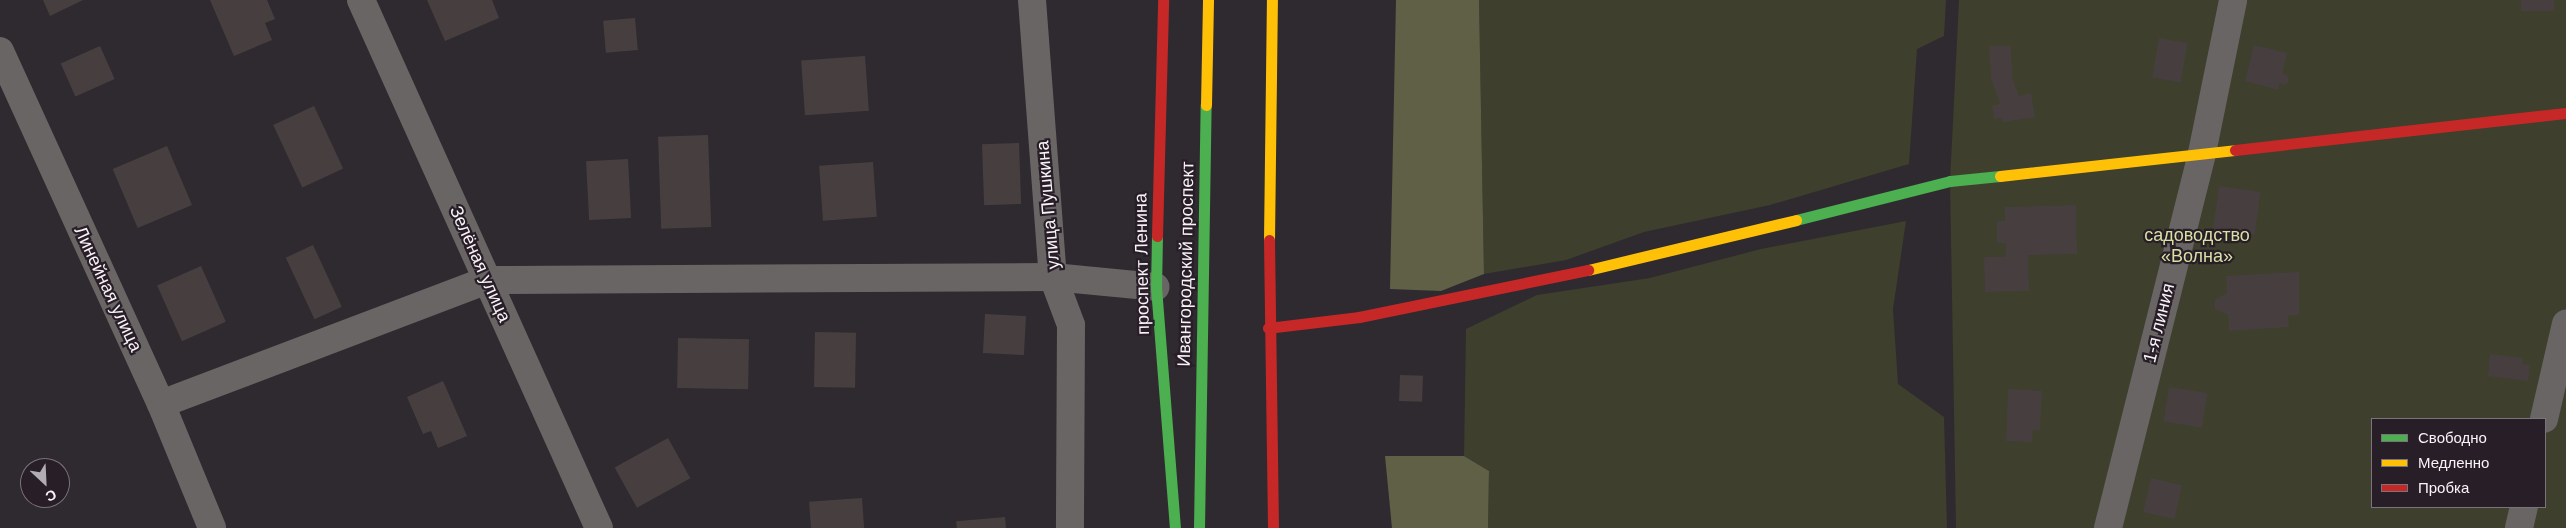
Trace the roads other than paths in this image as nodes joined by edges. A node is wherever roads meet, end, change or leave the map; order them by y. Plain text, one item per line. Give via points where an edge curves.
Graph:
1 (362, 0) edge
2 (1032, 0) edge
3 (1163, 0) edge
4 (1208, 0) edge
5 (1272, 0) edge
6 (2233, 0) edge
7 (0, 51) edge
8 (2566, 113) edge
9 (2202, 153) junction
10 (1053, 277) junction
11 (488, 280) junction
12 (1156, 287) junction
13 (2566, 324) edge
14 (1268, 328) junction
15 (161, 404) junction
16 (2544, 418) edge
17 (2524, 508) edge
18 (212, 528) edge
19 (599, 528) edge
20 (1070, 528) edge
21 (1175, 528) edge
22 (1199, 528) edge
23 (1273, 528) edge
24 (2108, 528) edge
25 (2519, 528) edge

1 - 11 street, Зелёная улица
2 - 10 street, улица Пушкина
3 - 12 main road, проспект Ленина
4 - 22 main road, Ивангородский проспект
5 - 14 main road
6 - 9 street, 1-я линия
7 - 15 street, Линейная улица
8 - 9 main road
9 - 14 main road via 1950,181 1644,259 1359,317
9 - 24 street, 1-я линия
10 - 11 street
10 - 12 street
10 - 20 street, улица Пушкина via 1071,325
11 - 15 street
11 - 19 street, Зелёная улица
12 - 21 main road, проспект Ленина
13 - 16 street
14 - 23 main road
15 - 18 street, Линейная улица
17 - 25 street

